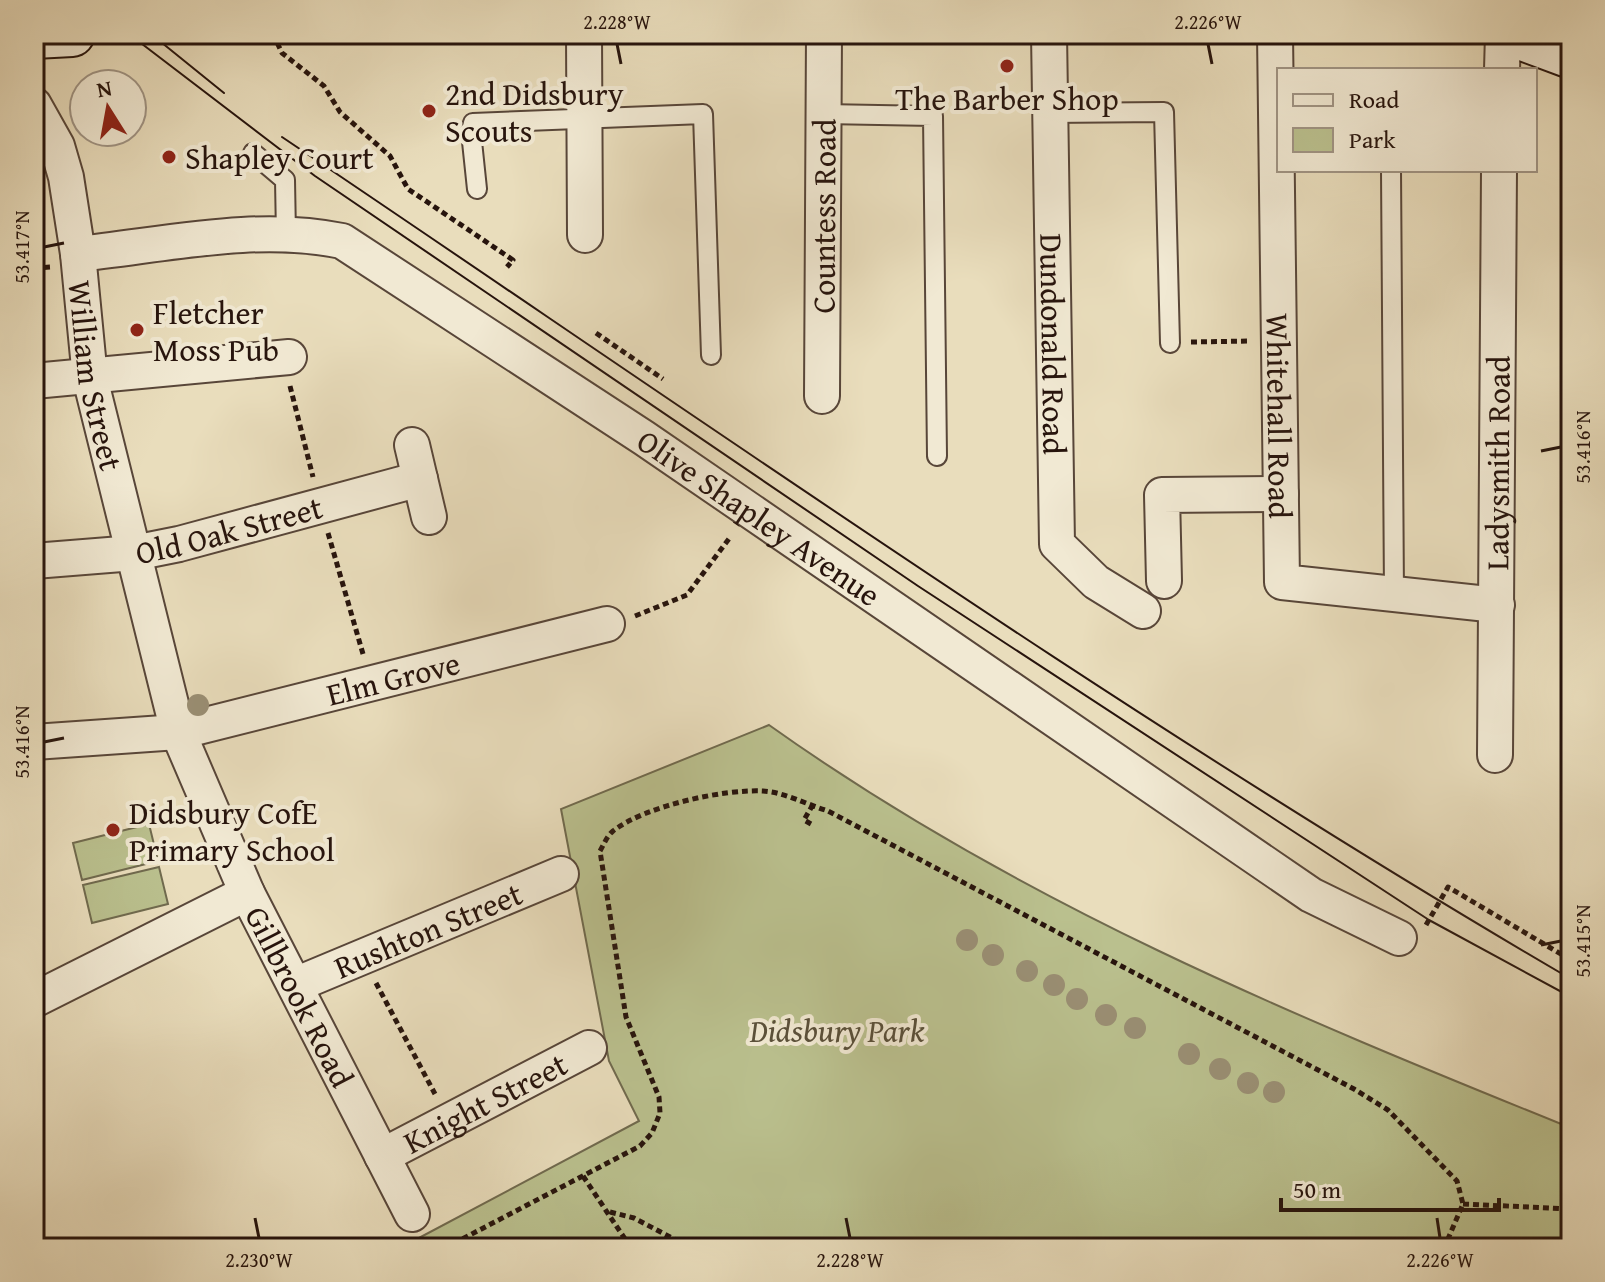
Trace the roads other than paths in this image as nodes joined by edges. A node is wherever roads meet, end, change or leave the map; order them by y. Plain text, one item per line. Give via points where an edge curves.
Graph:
1 (72, 34) edge
2 (584, 34) edge
3 (824, 34) edge
4 (1049, 34) edge
5 (1275, 34) edge
6 (1503, 34) edge
7 (1512, 34) edge
8 (34, 36) edge
9 (1571, 56) edge
10 (1502, 68) edge
11 (34, 105) edge
12 (1277, 105) edge
13 (1048, 113) junction
14 (824, 114) junction
15 (584, 116) junction
16 (253, 153) dead end
17 (1278, 172) edge
18 (1391, 172) edge
19 (1499, 172) edge
20 (477, 189) dead end
21 (286, 235) junction
22 (585, 235) dead end
23 (78, 254) junction
24 (1170, 343) road end
25 (711, 355) dead end
26 (286, 358) road end
27 (90, 378) junction
28 (34, 381) edge
29 (822, 396) dead end
30 (412, 445) dead end
31 (937, 456) dead end
32 (420, 479) junction
33 (1281, 494) junction
34 (429, 517) dead end
35 (134, 553) junction
36 (34, 561) edge
37 (1164, 581) dead end
38 (1394, 594) junction
39 (1497, 605) junction
40 (1143, 611) dead end
41 (607, 624) road end
42 (178, 732) junction
43 (34, 742) edge
44 (1495, 755) dead end
45 (561, 874) dead end
46 (247, 893) junction
47 (1410, 936) road end
48 (295, 985) junction
49 (34, 1000) edge
50 (589, 1048) dead end
51 (382, 1156) junction
52 (412, 1214) dead end

1 - 8 street
2 - 15 street
3 - 14 street, Countess Road
4 - 13 street, Dundonald Road
5 - 12 street, Whitehall Road
6 - 10 street
7 - 9 street
11 - 23 street, William Street via 60,156
13 - 24 lane via 1164,112
13 - 40 street, Dundonald Road via 1057,544 1096,582
14 - 29 street, Countess Road
14 - 31 lane via 933,116
15 - 20 lane via 473,123
15 - 22 street
15 - 25 lane via 703,114
16 - 21 lane via 285,180
17 - 33 street, Whitehall Road
18 - 38 lane
19 - 39 street, Ladysmith Road
21 - 23 street, Olive Shapley Avenue
21 - 47 street, Olive Shapley Avenue via 342,241 378,261 1311,895
23 - 27 street, William Street
26 - 27 street
27 - 28 street
27 - 35 street, William Street
30 - 32 street
32 - 34 street
32 - 35 street, Old Oak Street
33 - 37 street via 1162,495
33 - 38 street, Whitehall Road via 1282,582
35 - 36 street, Old Oak Street
35 - 42 street
38 - 39 street, Whitehall Road
39 - 44 street, Ladysmith Road
41 - 42 street, Elm Grove
42 - 43 street, Elm Grove
42 - 46 street, Gillbrook Road
45 - 48 street, Rushton Street
46 - 48 street, Gillbrook Road
46 - 49 street
48 - 51 street, Gillbrook Road
50 - 51 street, Knight Street
51 - 52 street, Gillbrook Road

